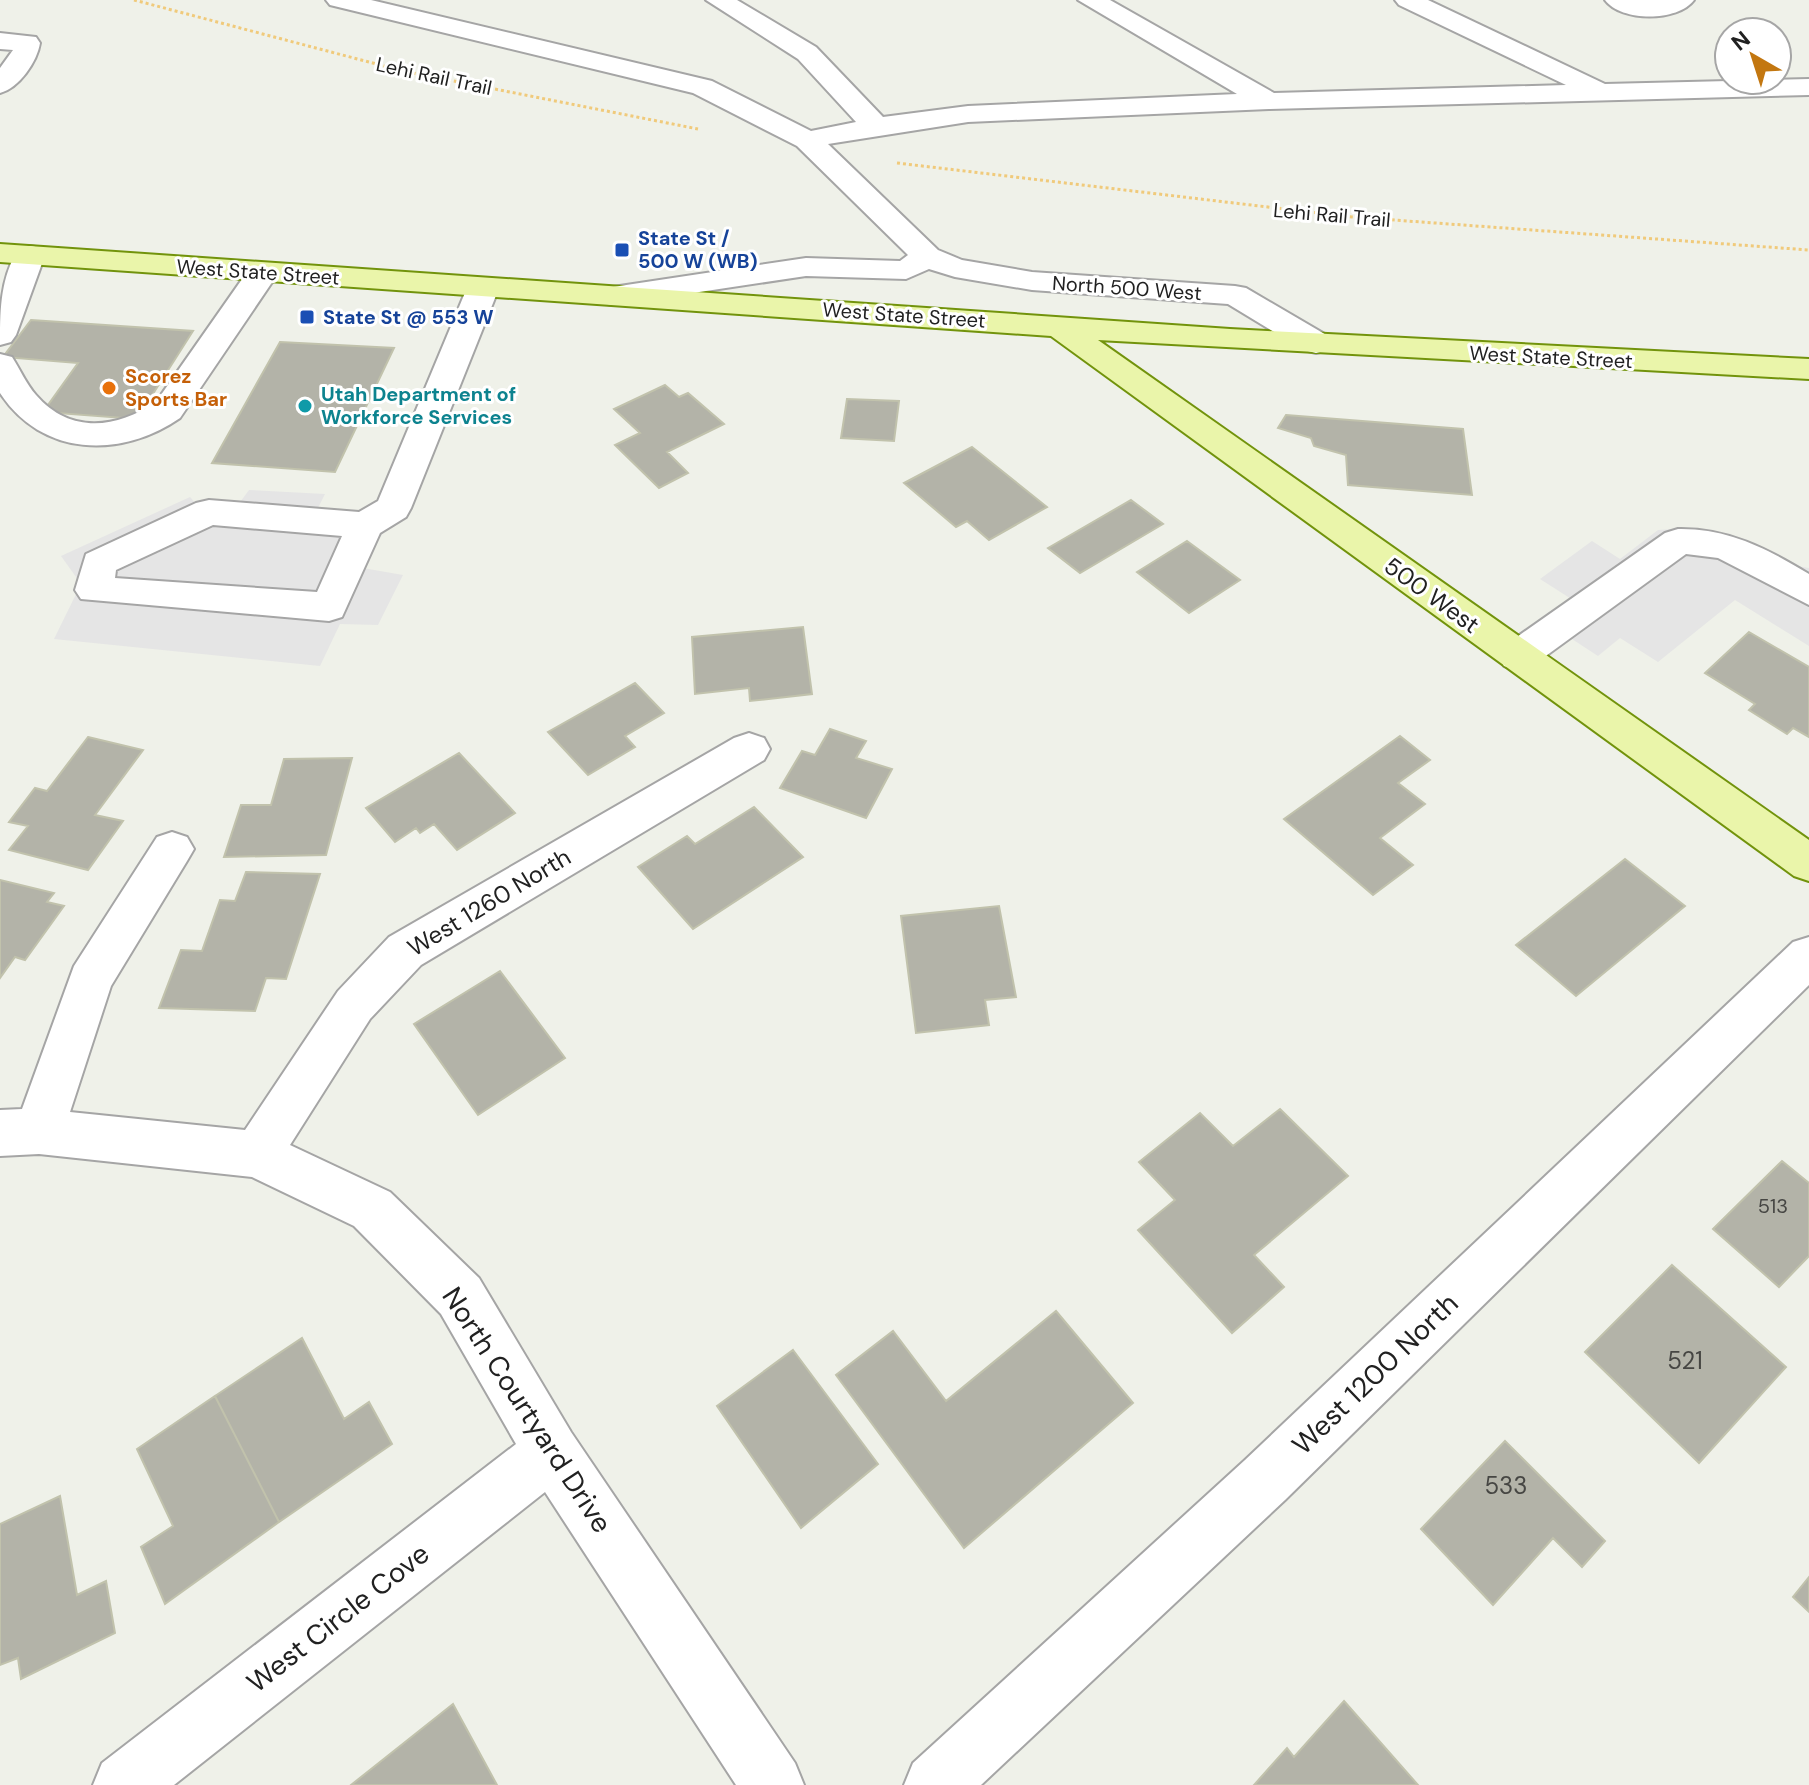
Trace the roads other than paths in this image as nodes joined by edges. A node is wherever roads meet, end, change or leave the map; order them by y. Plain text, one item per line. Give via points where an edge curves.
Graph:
1 (339, 0) edge
2 (719, 0) edge
3 (1091, 0) edge
4 (1408, 0) edge
5 (1618, 0) edge
6 (1681, 0) edge
7 (0, 41) edge
8 (0, 85) edge
9 (1809, 87) edge
10 (1603, 92) junction
11 (1269, 101) junction
12 (876, 126) junction
13 (807, 140) junction
14 (15, 254) edge
15 (927, 257) junction
16 (263, 272) junction
17 (483, 288) junction
18 (613, 296) junction
19 (1056, 325) junction
20 (0, 335) edge
21 (1316, 343) junction
22 (0, 364) edge
23 (1809, 369) edge
24 (365, 525) junction
25 (1809, 592) edge
26 (1518, 656) junction
27 (749, 749) dead end
28 (172, 849) dead end
29 (1809, 863) edge
30 (1809, 956) edge
31 (19, 1132) edge
32 (257, 1154) junction
33 (551, 1452) junction
34 (124, 1785) edge
35 (773, 1785) edge
36 (935, 1785) edge

1 - 13 street, North 500 West via 702,87
2 - 12 street via 807,53
3 - 11 street
4 - 10 street
5 - 6 street via 1659,11
7 - 8 street via 27,43 25,56
9 - 10 street
10 - 11 street
11 - 12 street via 968,114
12 - 13 street
13 - 15 street, North 500 West
14 - 16 main road, West State Street
14 - 20 street
15 - 18 street via 906,270 806,267
15 - 21 street, North 500 West via 955,268 1032,281 1235,295
16 - 17 main road, West State Street
16 - 22 street via 168,410 148,426 95,437 51,425 27,406
17 - 18 main road, West State Street
17 - 24 street via 393,508
18 - 19 main road, West State Street
19 - 21 main road, West State Street
19 - 26 main road, 500 West
21 - 23 main road, West State Street
24 - 24 street via 209,512 99,563 94,590 329,607
25 - 26 street via 1737,549 1701,540 1678,542
26 - 29 main road, 500 West
27 - 32 street, West 1260 North via 405,951 354,1005
28 - 31 street via 90,980
30 - 36 street, West 1200 North via 1265,1480
31 - 32 street, North Courtyard Drive
32 - 33 street, North Courtyard Drive via 372,1209 460,1296
33 - 34 street, West Circle Cove
33 - 35 street, North Courtyard Drive

